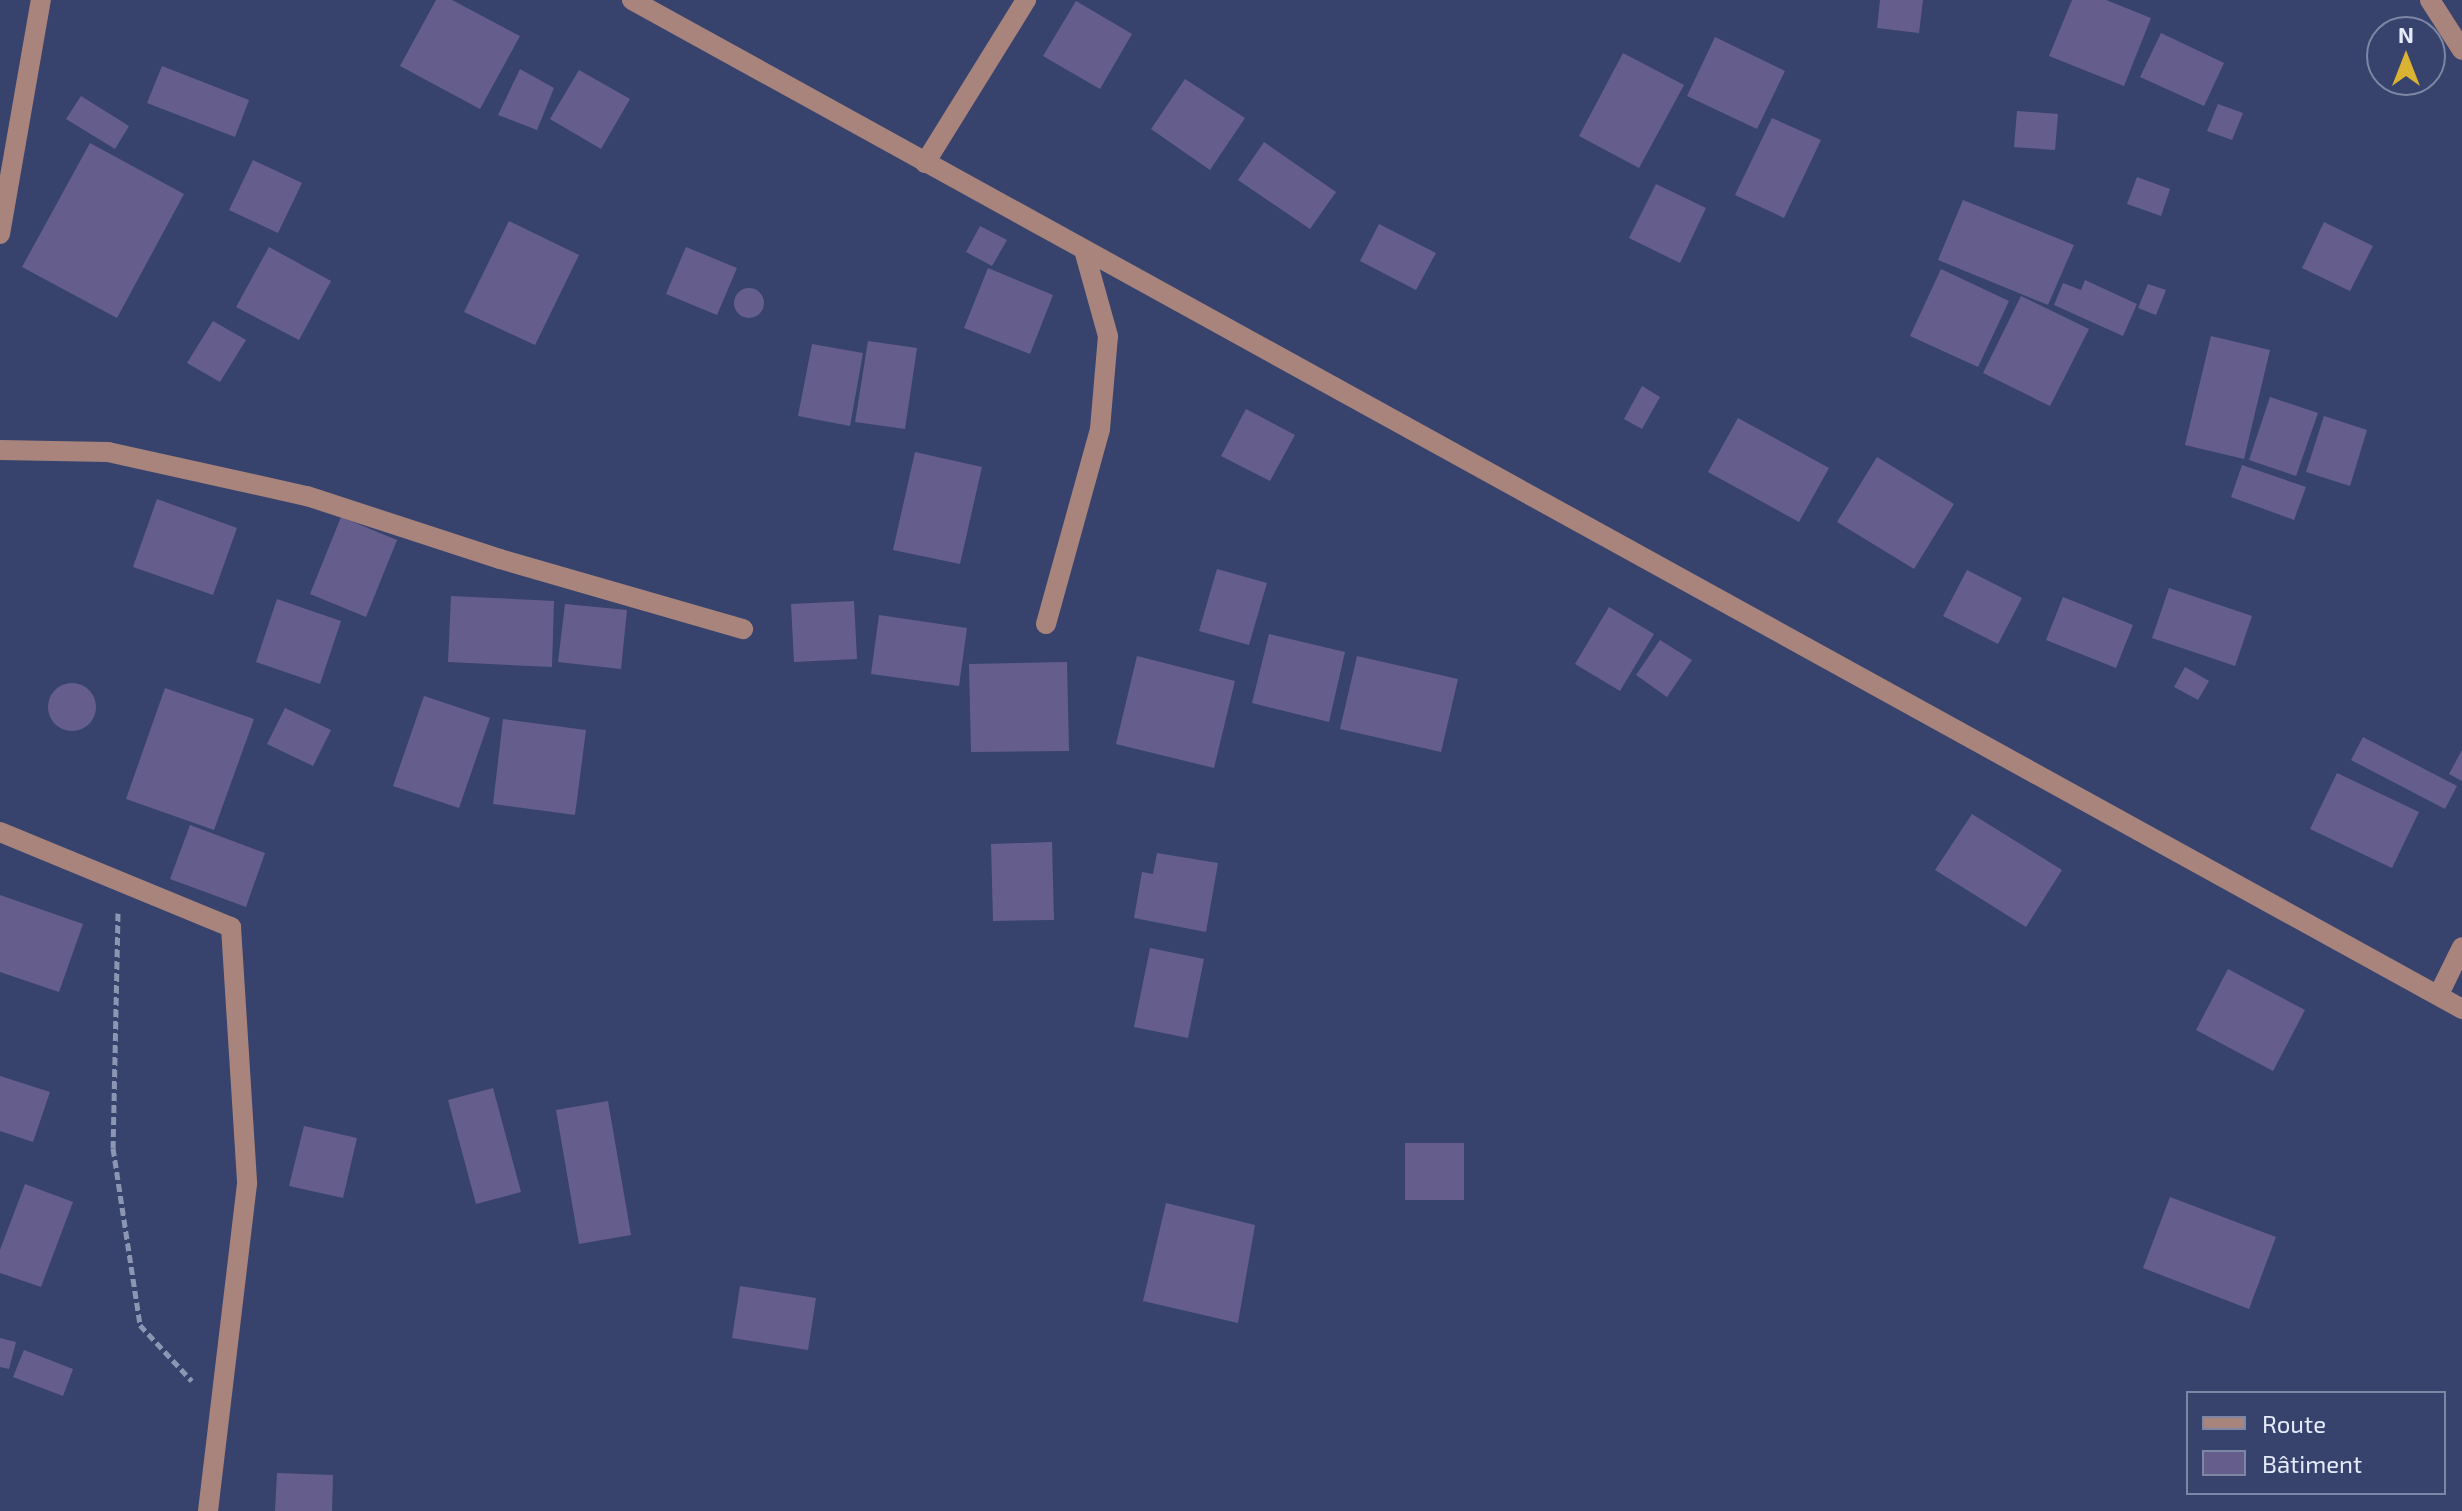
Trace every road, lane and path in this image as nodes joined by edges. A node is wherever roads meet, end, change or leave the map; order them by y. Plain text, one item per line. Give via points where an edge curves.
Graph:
1 (41, 0) edge
2 (632, 0) edge
3 (1026, 0) edge
4 (2430, 0) edge
5 (2462, 50) edge
6 (925, 163) junction
7 (0, 234) edge
8 (1084, 250) junction
9 (0, 450) edge
10 (1046, 624) dead end
11 (743, 629) dead end
12 (0, 832) edge
13 (119, 880) junction
14 (2462, 947) edge
15 (2439, 994) junction
16 (2462, 1009) edge
17 (220, 1412) junction
18 (208, 1511) edge

1 - 7 street
2 - 6 street
3 - 6 street
4 - 5 street
6 - 8 street
8 - 10 street via 1108,336 1100,429
8 - 15 street
9 - 11 street via 108,452 307,496
12 - 13 street
13 - 17 path via 113,1148 140,1325
13 - 17 street via 231,927 247,1184
14 - 15 street
15 - 16 street
17 - 18 street

